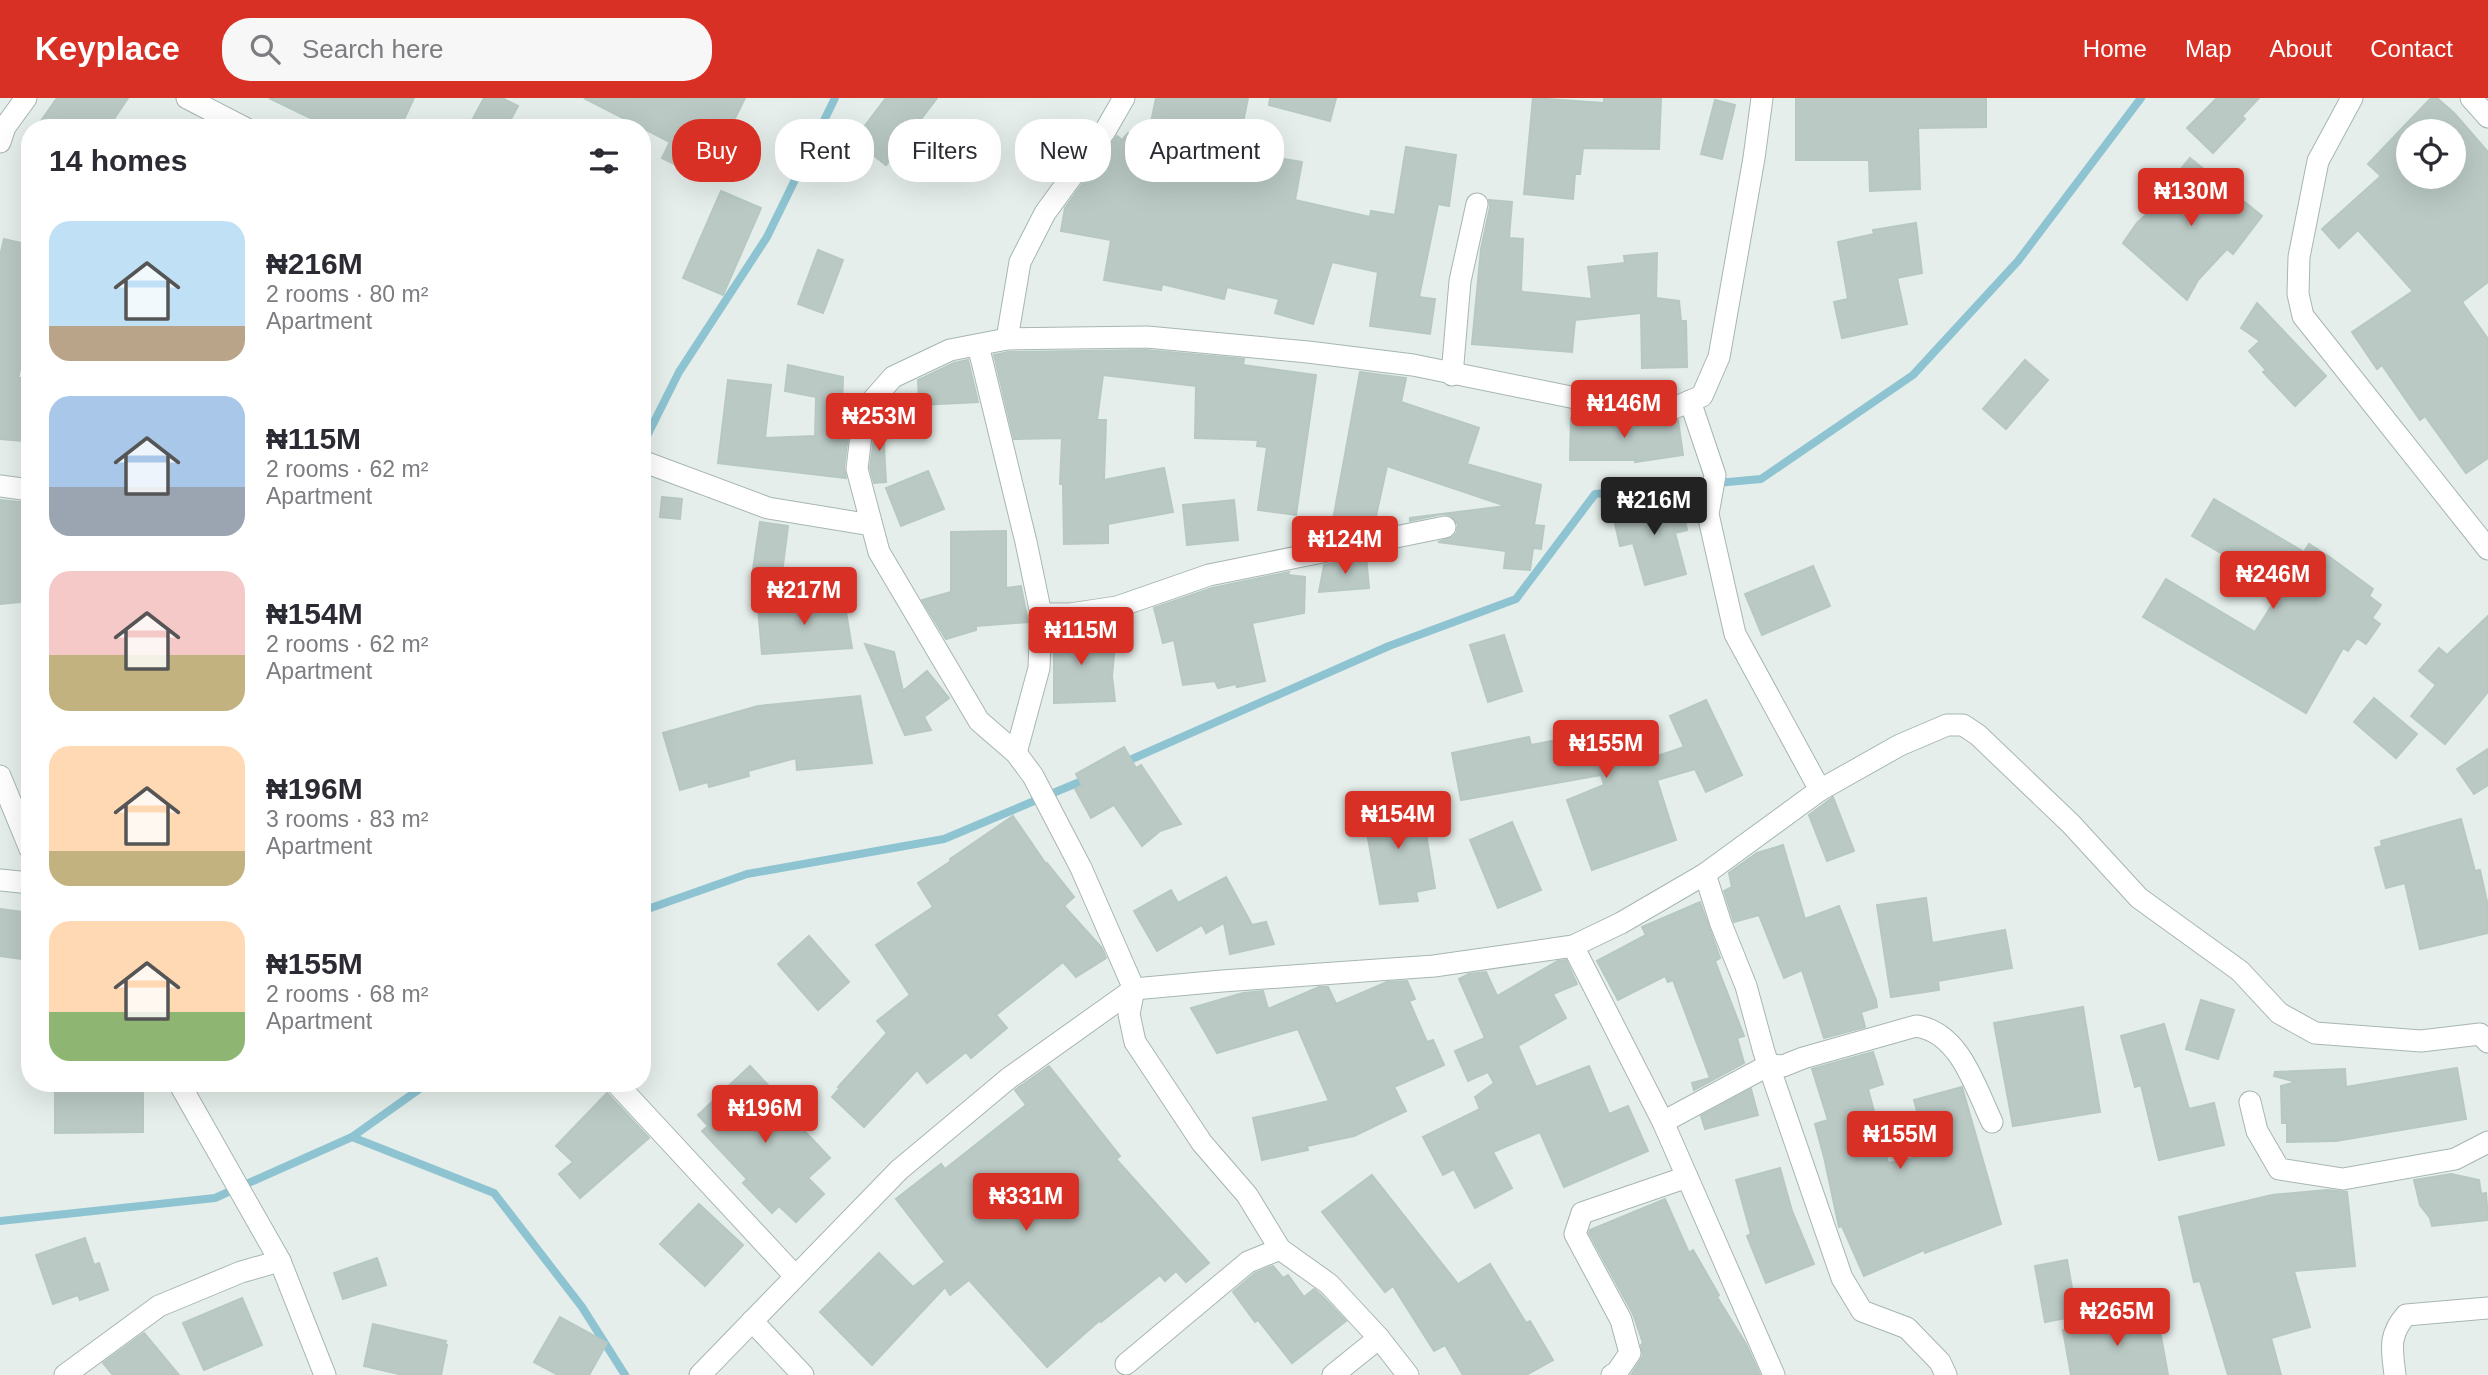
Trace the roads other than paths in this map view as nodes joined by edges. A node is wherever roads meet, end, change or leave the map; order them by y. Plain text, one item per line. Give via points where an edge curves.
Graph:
1 (26, 98) edge
2 (187, 98) edge
3 (1124, 98) edge
4 (1762, 98) edge
5 (2352, 98) edge
6 (2471, 98) edge
7 (2488, 117) edge
8 (228, 119) edge
9 (0, 142) edge
10 (1477, 204) dead end
11 (1007, 340) junction
12 (978, 345) junction
13 (1451, 374) junction
14 (1690, 401) junction
15 (651, 464) edge
16 (0, 486) edge
17 (21, 489) edge
18 (871, 525) junction
19 (1444, 527) dead end
20 (2488, 549) edge
21 (1041, 614) junction
22 (1016, 753) junction
23 (0, 776) edge
24 (1820, 790) junction
25 (21, 826) edge
26 (1705, 874) junction
27 (0, 880) edge
28 (21, 882) edge
29 (1573, 946) junction
30 (1134, 989) junction
31 (2488, 1042) edge
32 (1769, 1065) junction
33 (185, 1092) edge
34 (624, 1092) edge
35 (2250, 1102) dead end
36 (1663, 1122) junction
37 (1992, 1122) dead end
38 (2488, 1142) edge
39 (1687, 1177) junction
40 (1280, 1249) junction
41 (280, 1261) junction
42 (796, 1276) junction
43 (2488, 1308) edge
44 (752, 1321) junction
45 (1379, 1338) junction
46 (1126, 1364) dead end
47 (65, 1375) edge
48 (325, 1375) edge
49 (700, 1375) edge
50 (803, 1375) edge
51 (1333, 1375) edge
52 (1408, 1375) edge
53 (1612, 1375) edge
54 (1774, 1375) edge
55 (1946, 1375) edge
56 (2395, 1375) edge

1 - 9 street
2 - 8 street
3 - 11 street via 1045,213 1020,262
4 - 14 street via 1718,357 1702,396
5 - 20 street via 2318,161 2299,257 2302,316
6 - 7 street
10 - 13 street via 1460,281
11 - 12 street
11 - 13 street via 1147,337 1413,365
12 - 18 street via 950,350 893,377 864,410 857,469
12 - 21 street
13 - 14 street via 1605,404 1674,408
14 - 24 street via 1715,475 1708,514 1735,634
15 - 18 street via 768,508
16 - 17 street
18 - 22 street via 879,552 979,721
19 - 21 street via 1209,575 1117,607
21 - 22 street via 1039,668
22 - 30 street via 1034,776 1081,868
23 - 25 street
24 - 26 street
24 - 31 street via 1900,745 1947,725 1963,725 2071,824 2139,898 2240,971 2279,1013 2315,1033 2421,1041 2480,1034
26 - 29 street
26 - 32 street
27 - 28 street
29 - 30 street via 1434,966
29 - 36 street
30 - 40 street via 1129,1014 1135,1042 1202,1143 1247,1195
30 - 42 street via 1009,1078 898,1170
32 - 36 street
32 - 37 street via 1783,1066 1916,1026 1929,1028 1959,1053
32 - 55 street via 1842,1278 1862,1311 1908,1328 1940,1362
33 - 41 street
34 - 42 street
35 - 38 street via 2257,1131 2278,1169 2343,1179 2455,1159
36 - 39 street
39 - 53 street via 1582,1213 1575,1234 1620,1320 1630,1353
39 - 54 street
40 - 45 street via 1329,1284
40 - 46 street via 1248,1262
41 - 47 street via 159,1306
41 - 48 street
42 - 44 street
43 - 56 street via 2406,1315 2396,1326 2392,1343
44 - 49 street
44 - 50 street
45 - 51 street
45 - 52 street

